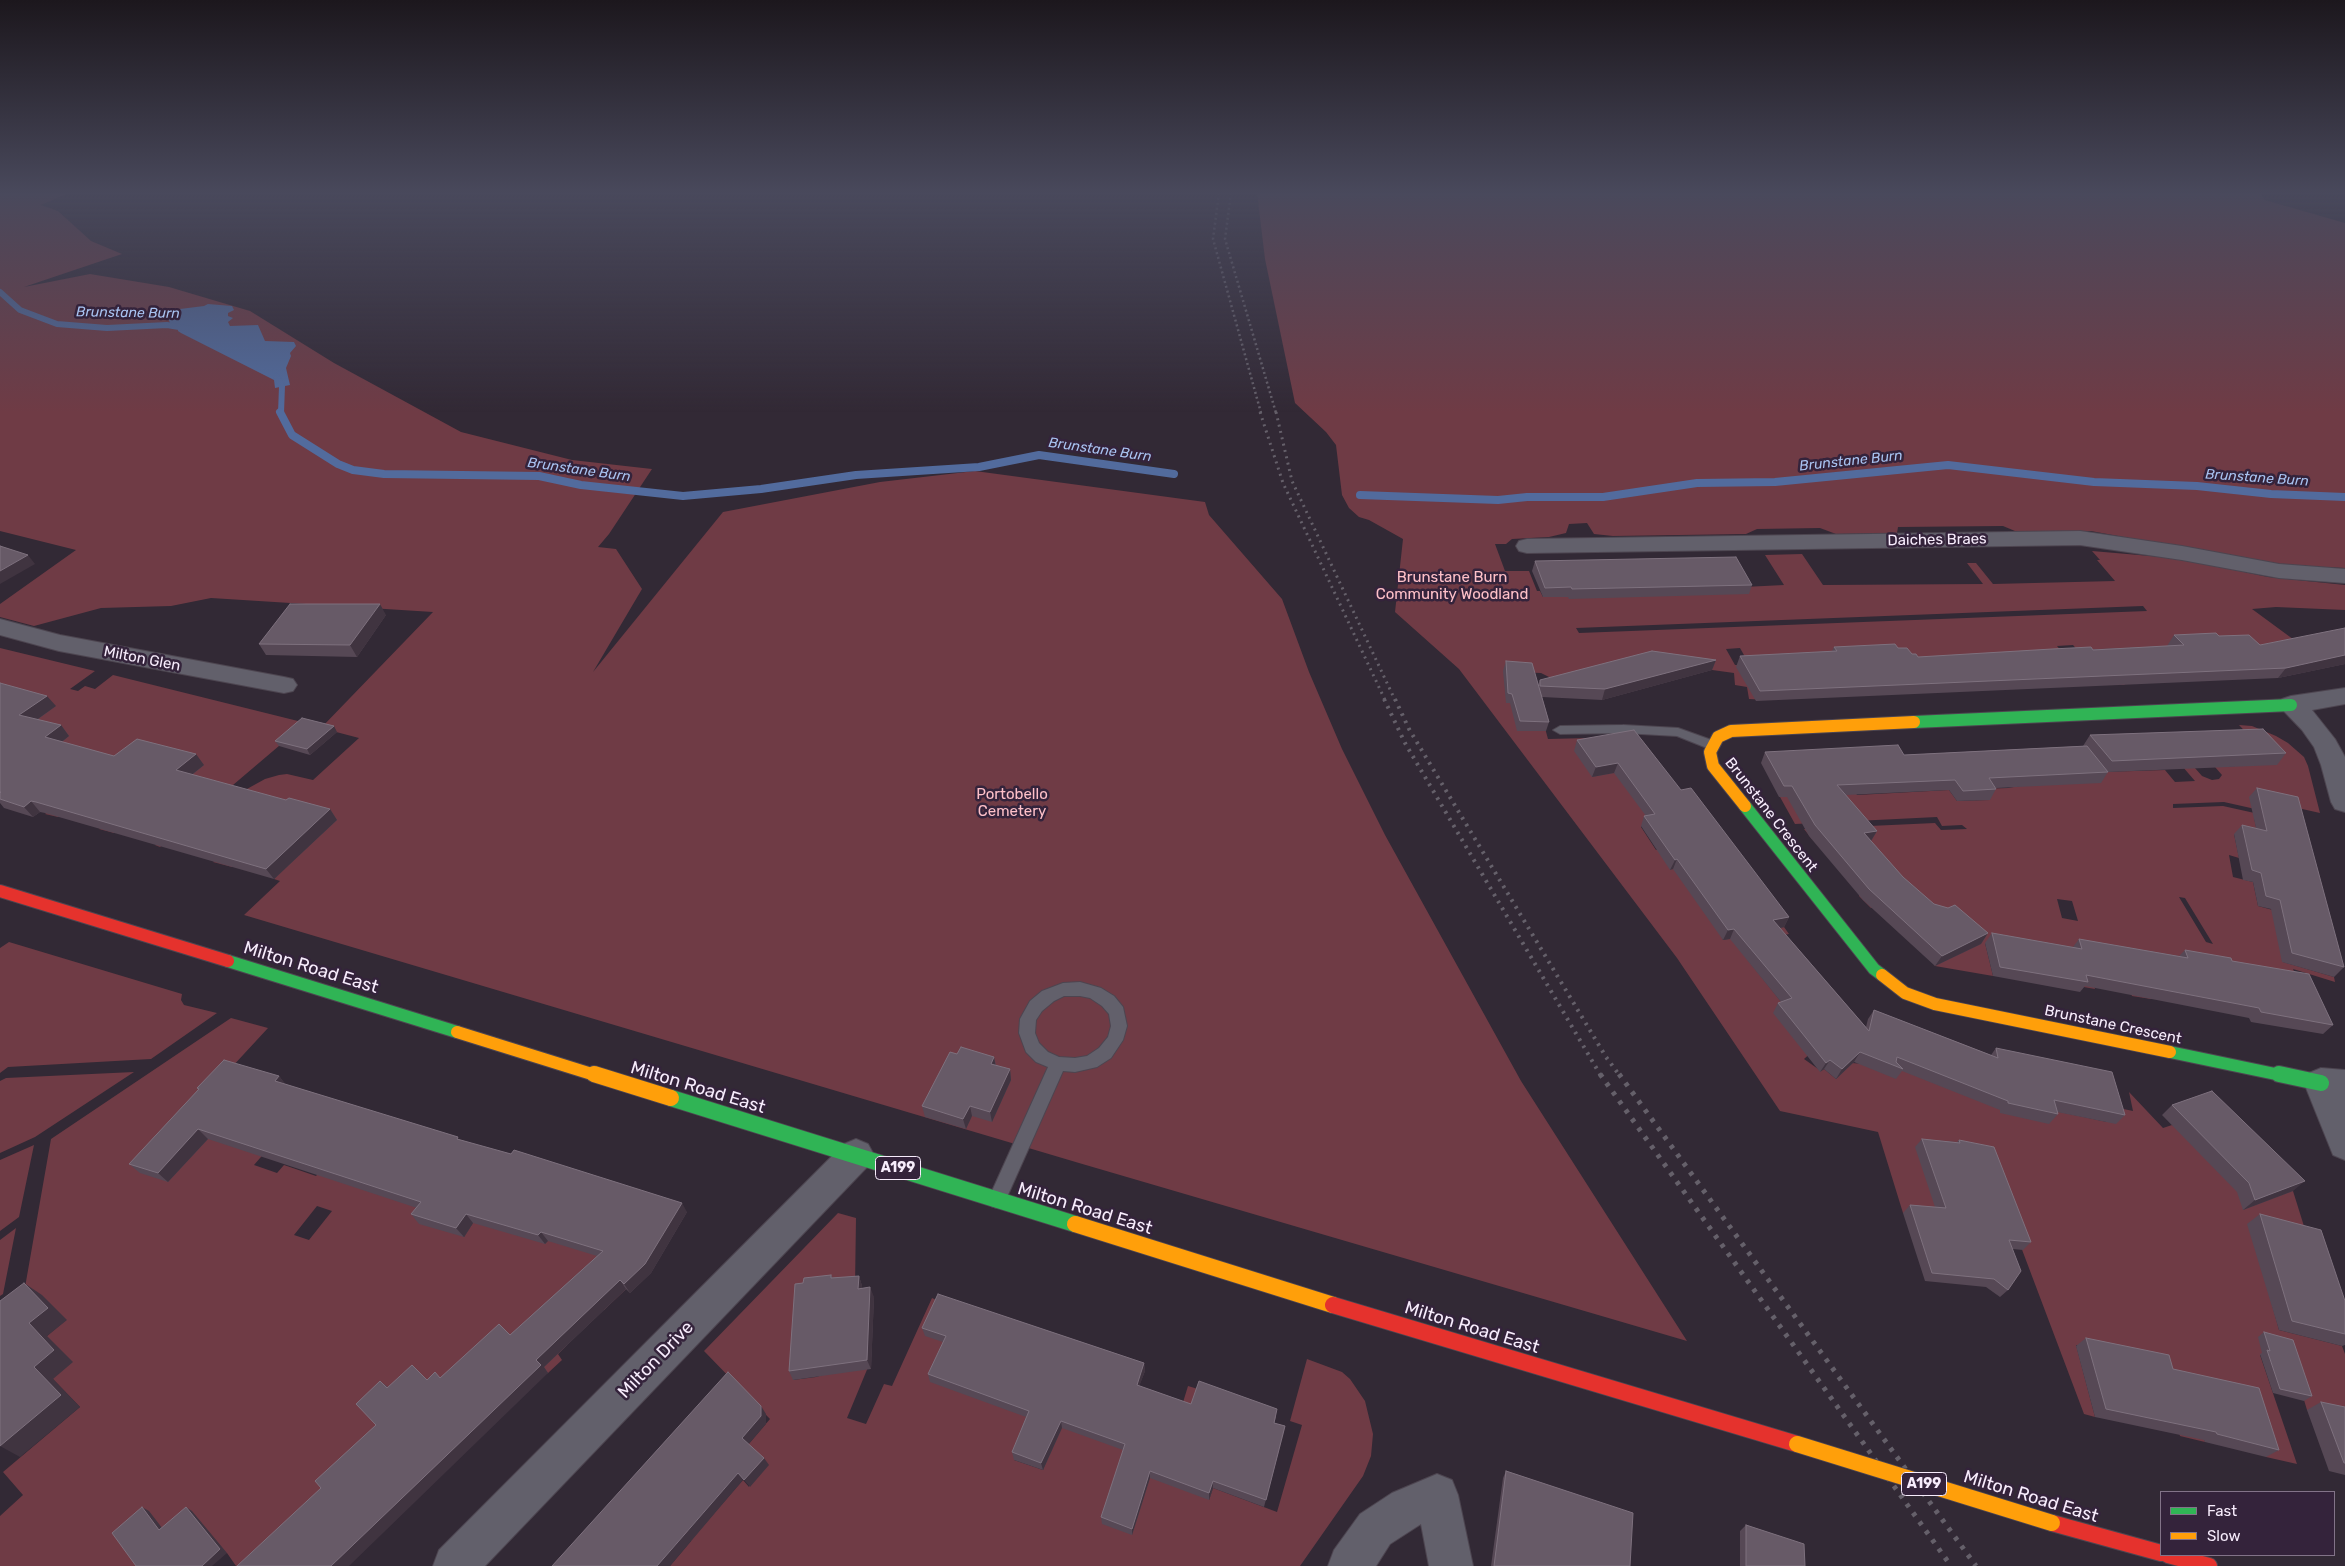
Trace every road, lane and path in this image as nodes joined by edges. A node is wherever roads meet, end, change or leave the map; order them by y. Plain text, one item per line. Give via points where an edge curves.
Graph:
1 (1527, 546) dead end
2 (2345, 576) edge
3 (0, 628) edge
4 (284, 685) dead end
5 (2345, 696) edge
6 (2290, 706) junction
7 (1560, 730) dead end
8 (1712, 744) junction
9 (2345, 802) edge
10 (0, 891) edge
11 (1058, 1064) junction
12 (2333, 1084) edge
13 (2345, 1144) edge
14 (856, 1154) junction
15 (997, 1200) junction
16 (2160, 1553) edge
17 (2172, 1556) edge
18 (455, 1566) edge
19 (1350, 1566) edge
20 (1451, 1566) edge
21 (2209, 1566) edge

1 - 2 street, Daiches Braes via 2080,538 2279,571
3 - 4 street, Milton Glen via 59,643
5 - 6 street
6 - 8 main road, Brunstane Crescent via 1731,731
6 - 9 street via 2311,724 2326,745
7 - 8 lane via 1678,732
8 - 12 main road, Brunstane Crescent via 1713,766 1874,969 1905,993 1935,1004
10 - 14 main road, Milton Road East / A199
11 - 11 lane via 1092,1062 1106,1053 1115,1040 1119,1026 1117,1012 1095,992 1063,990 1048,996 1028,1019 1027,1033 1032,1047 1042,1058
11 - 15 lane
12 - 13 street
14 - 15 main road, Milton Road East / A199
14 - 18 street, Milton Drive
15 - 16 main road, Milton Road East / A199, bridge via 1401,1326
17 - 21 main road
19 - 20 street via 1375,1529 1407,1508 1437,1495

